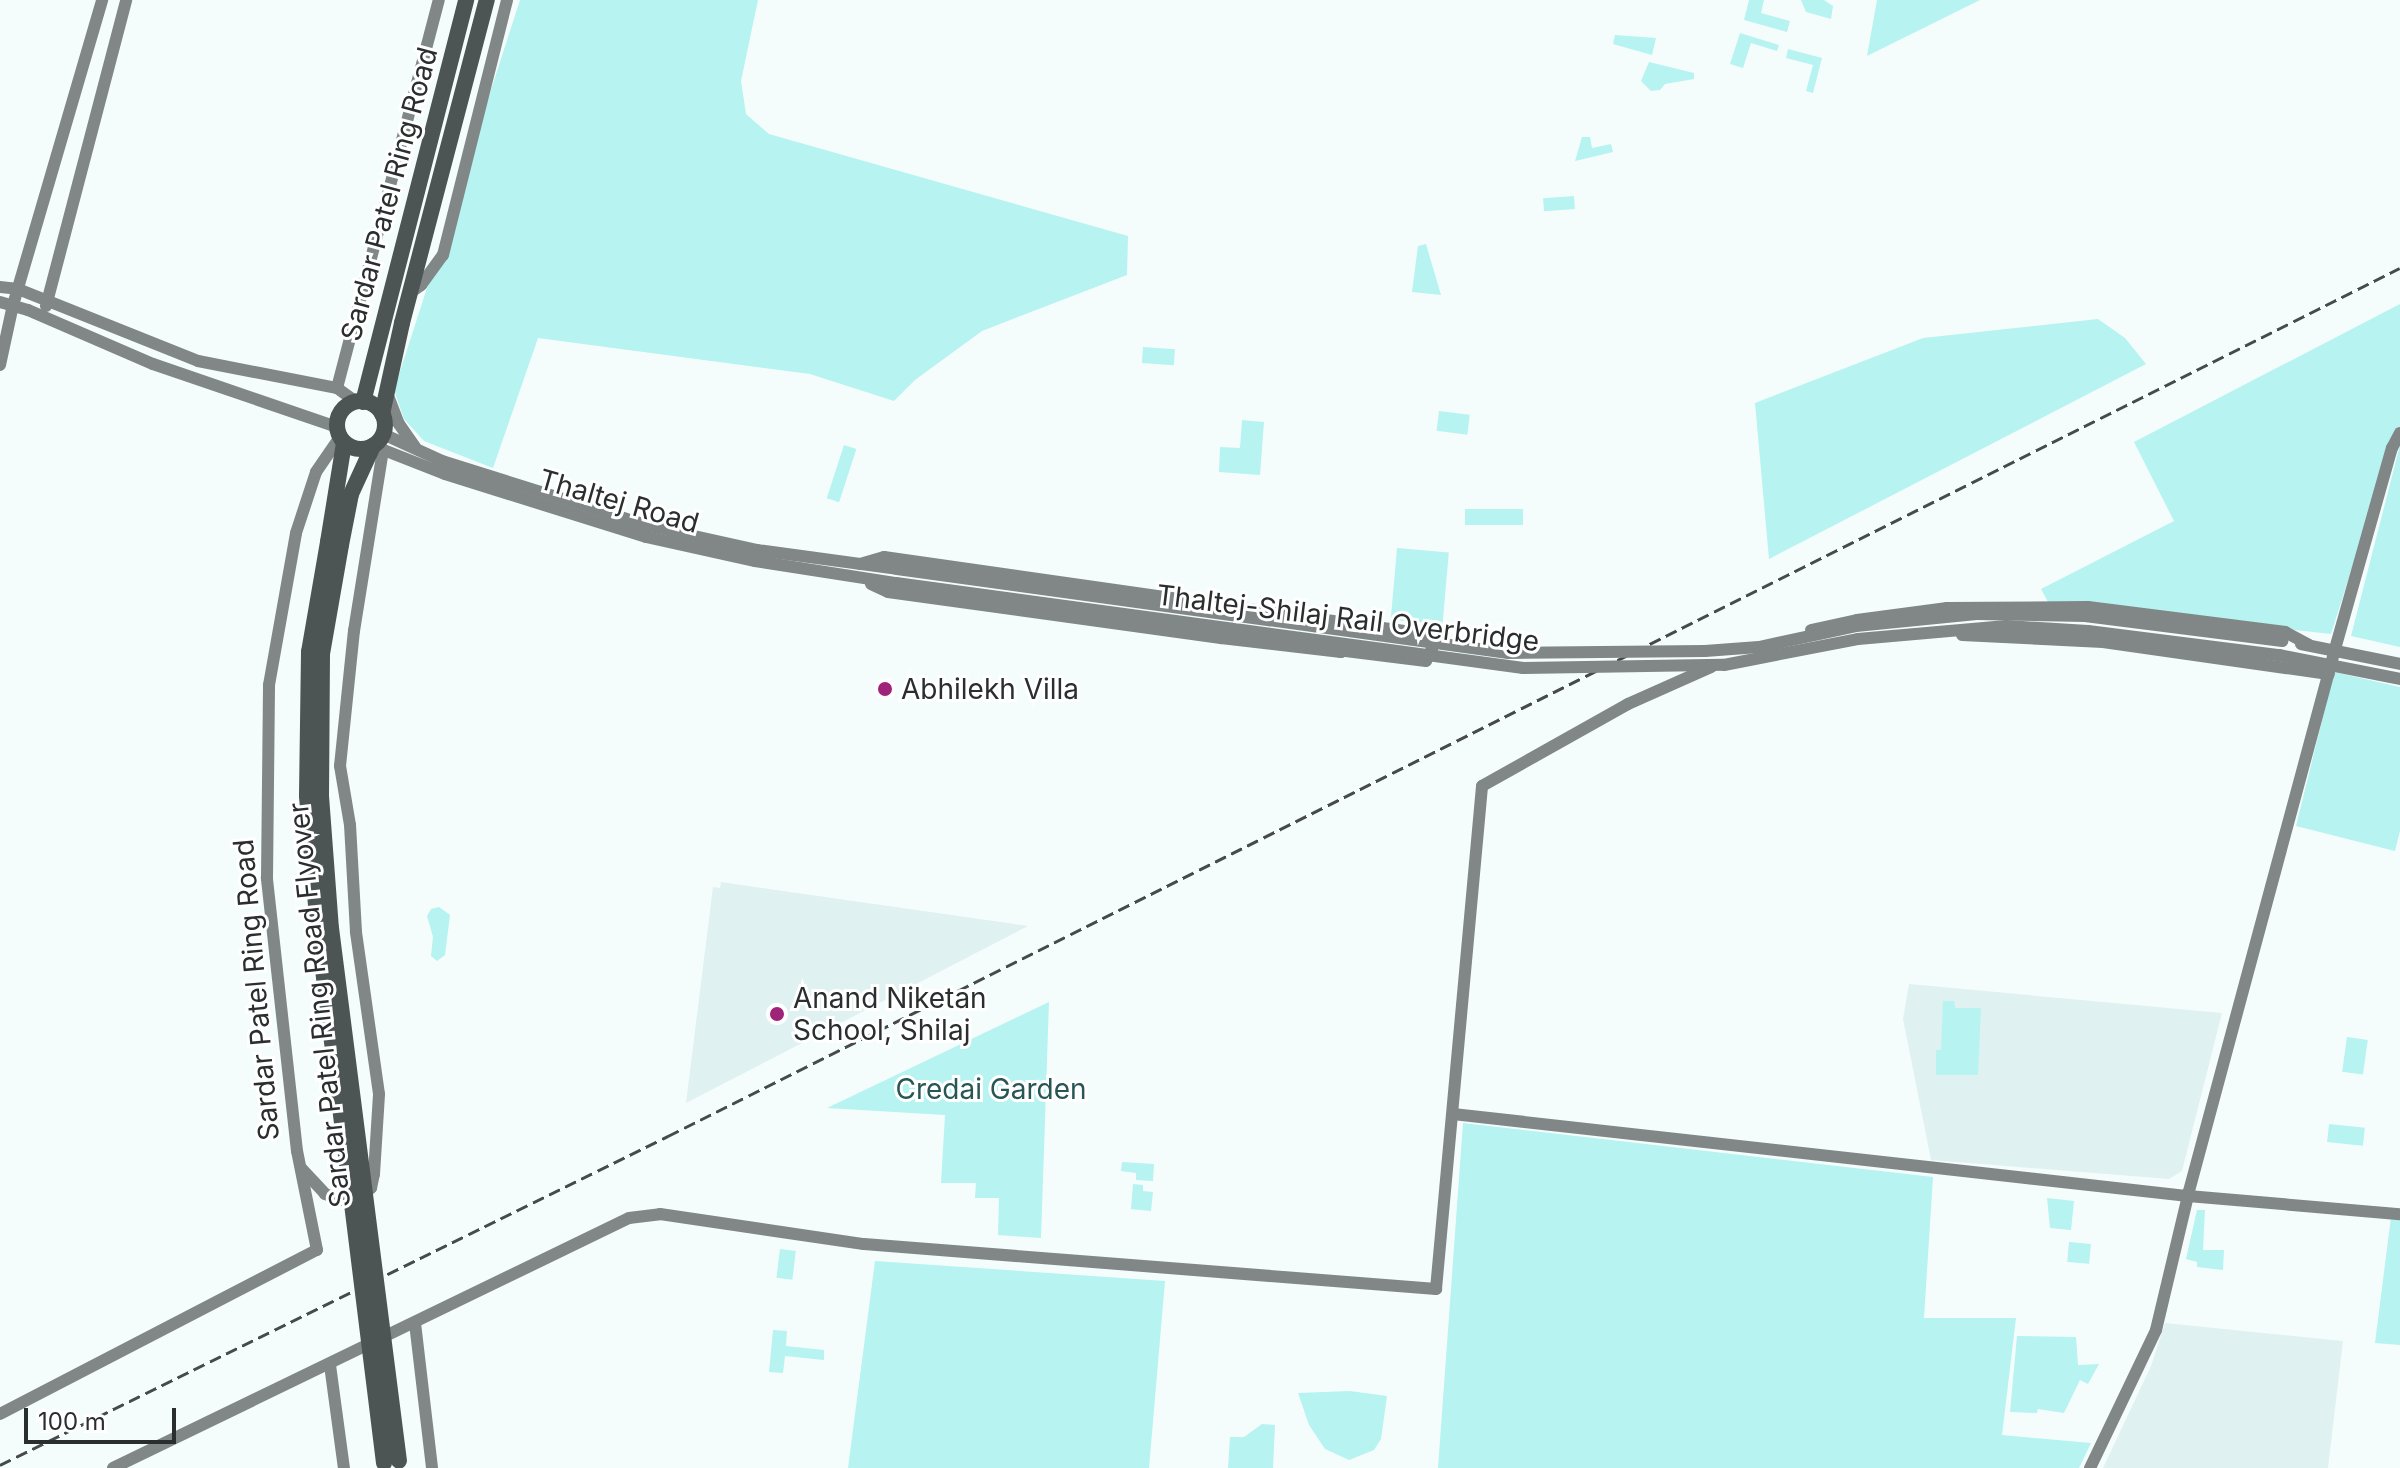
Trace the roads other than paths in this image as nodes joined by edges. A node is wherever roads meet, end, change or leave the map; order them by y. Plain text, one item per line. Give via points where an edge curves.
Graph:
1 (102, 0) edge
2 (126, 0) edge
3 (439, 0) edge
4 (466, 0) edge
5 (487, 0) edge
6 (507, 0) edge
7 (0, 287) edge
8 (18, 289) junction
9 (410, 293) junction
10 (47, 301) junction
11 (6, 304) edge
12 (43, 317) junction
13 (0, 365) edge
14 (337, 388) junction
15 (386, 390) junction
16 (360, 402) junction
17 (382, 414) junction
18 (2400, 433) edge
19 (340, 435) junction
20 (380, 443) junction
21 (416, 449) junction
22 (335, 544) junction
23 (860, 564) junction
24 (858, 578) junction
25 (1344, 621) junction
26 (2309, 645) junction
27 (2280, 648) junction
28 (2335, 649) junction
29 (1346, 651) junction
30 (1724, 663) junction
31 (2400, 664) edge
32 (2330, 669) junction
33 (2400, 679) edge
34 (1453, 1114) junction
35 (300, 1166) junction
36 (2188, 1196) junction
37 (2400, 1214) edge
38 (415, 1323) junction
39 (330, 1365) junction
40 (0, 1414) edge
41 (113, 1468) edge
42 (344, 1468) edge
43 (385, 1468) edge
44 (400, 1468) edge
45 (432, 1468) edge
46 (2090, 1468) edge

1 - 8 street
2 - 10 street
3 - 14 street, Sardar Patel Ring Road
4 - 16 highway, Sardar Patel Ring Road
5 - 9 highway, Sardar Patel Ring Road
6 - 9 street, Sardar Patel Ring Road via 443,255
7 - 8 street
8 - 10 street
8 - 11 street
9 - 15 highway, Sardar Patel Ring Road
10 - 12 street
10 - 14 street via 198,361
11 - 12 street
11 - 13 street
12 - 19 street
14 - 16 street
15 - 17 highway, Sardar Patel Ring Road
15 - 21 street
16 - 17 highway
16 - 19 highway via 343,409
17 - 20 highway
18 - 28 street
19 - 20 highway via 358,449
19 - 22 highway, Sardar Patel Ring Road Flyover
19 - 35 street, Sardar Patel Ring Road via 316,472 296,533 269,685 267,878
20 - 21 street
20 - 22 highway, Sardar Patel Ring Road Flyover via 351,494
20 - 24 street, Thaltej Road via 445,474 646,537
20 - 35 street, Sardar Patel Ring Road via 340,766 379,1094 374,1174 371,1188 341,1200 325,1194
21 - 23 street via 649,526 757,550
22 - 43 highway, Sardar Patel Ring Road Flyover, bridge via 309,652 307,796 319,943
22 - 44 highway, Sardar Patel Ring Road Flyover, bridge via 322,654 321,796 331,928
23 - 25 street via 884,557
23 - 27 street, Thaltej-Shilaj Rail Overbridge, bridge via 1508,653 1759,647 1856,626 1976,614 2085,616
24 - 27 street, Thaltej-Shilaj Rail Overbridge, bridge via 1523,668 1724,665 1858,639 1993,626
24 - 29 street via 888,592
25 - 29 street via 1349,629
25 - 29 street via 1428,632 1433,640 1426,661
26 - 27 street, Thaltej-Shilaj Rail Overbridge
26 - 28 street
26 - 30 street via 2285,632 2168,615 2088,607 1947,608 1857,620 1745,645
27 - 32 street, Thaltej-Shilaj Rail Overbridge
28 - 31 street
28 - 32 street
30 - 32 street via 1906,638 2019,635
30 - 34 street via 1628,704 1482,786
32 - 33 street
32 - 36 street
34 - 36 street
34 - 38 street via 1436,1289 864,1244 660,1214 602,1229
35 - 40 street, Sardar Patel Ring Road via 317,1250
36 - 37 street
36 - 46 street via 2156,1330
38 - 39 street
38 - 45 street
39 - 41 street
39 - 42 street

